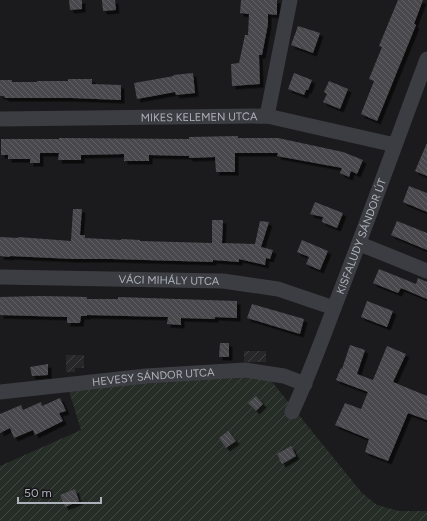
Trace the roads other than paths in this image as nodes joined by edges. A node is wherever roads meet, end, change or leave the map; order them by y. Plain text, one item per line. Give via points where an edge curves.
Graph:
1 (290, 0) edge
2 (427, 59) edge
3 (267, 116) junction
4 (0, 119) edge
5 (394, 145) junction
6 (360, 244) junction
7 (427, 271) edge
8 (0, 277) edge
9 (334, 308) junction
10 (305, 384) junction
11 (0, 392) edge
12 (292, 412) dead end

1 - 3 street
2 - 5 street, KISFALUDY SÁNDOR ÚT
3 - 4 street, MIKES KELEMEN UTCA
3 - 5 street, MIKES KELEMEN UTCA
5 - 6 street, KISFALUDY SÁNDOR ÚT
6 - 7 street
6 - 9 street, KISFALUDY SÁNDOR ÚT
8 - 9 street, VÁCI MIHÁLY UTCA via 223,280 278,289
9 - 10 street, KISFALUDY SÁNDOR ÚT
10 - 11 street, HEVESY SÁNDOR UTCA via 284,376 245,370 146,376
10 - 12 street, KISFALUDY SÁNDOR ÚT

